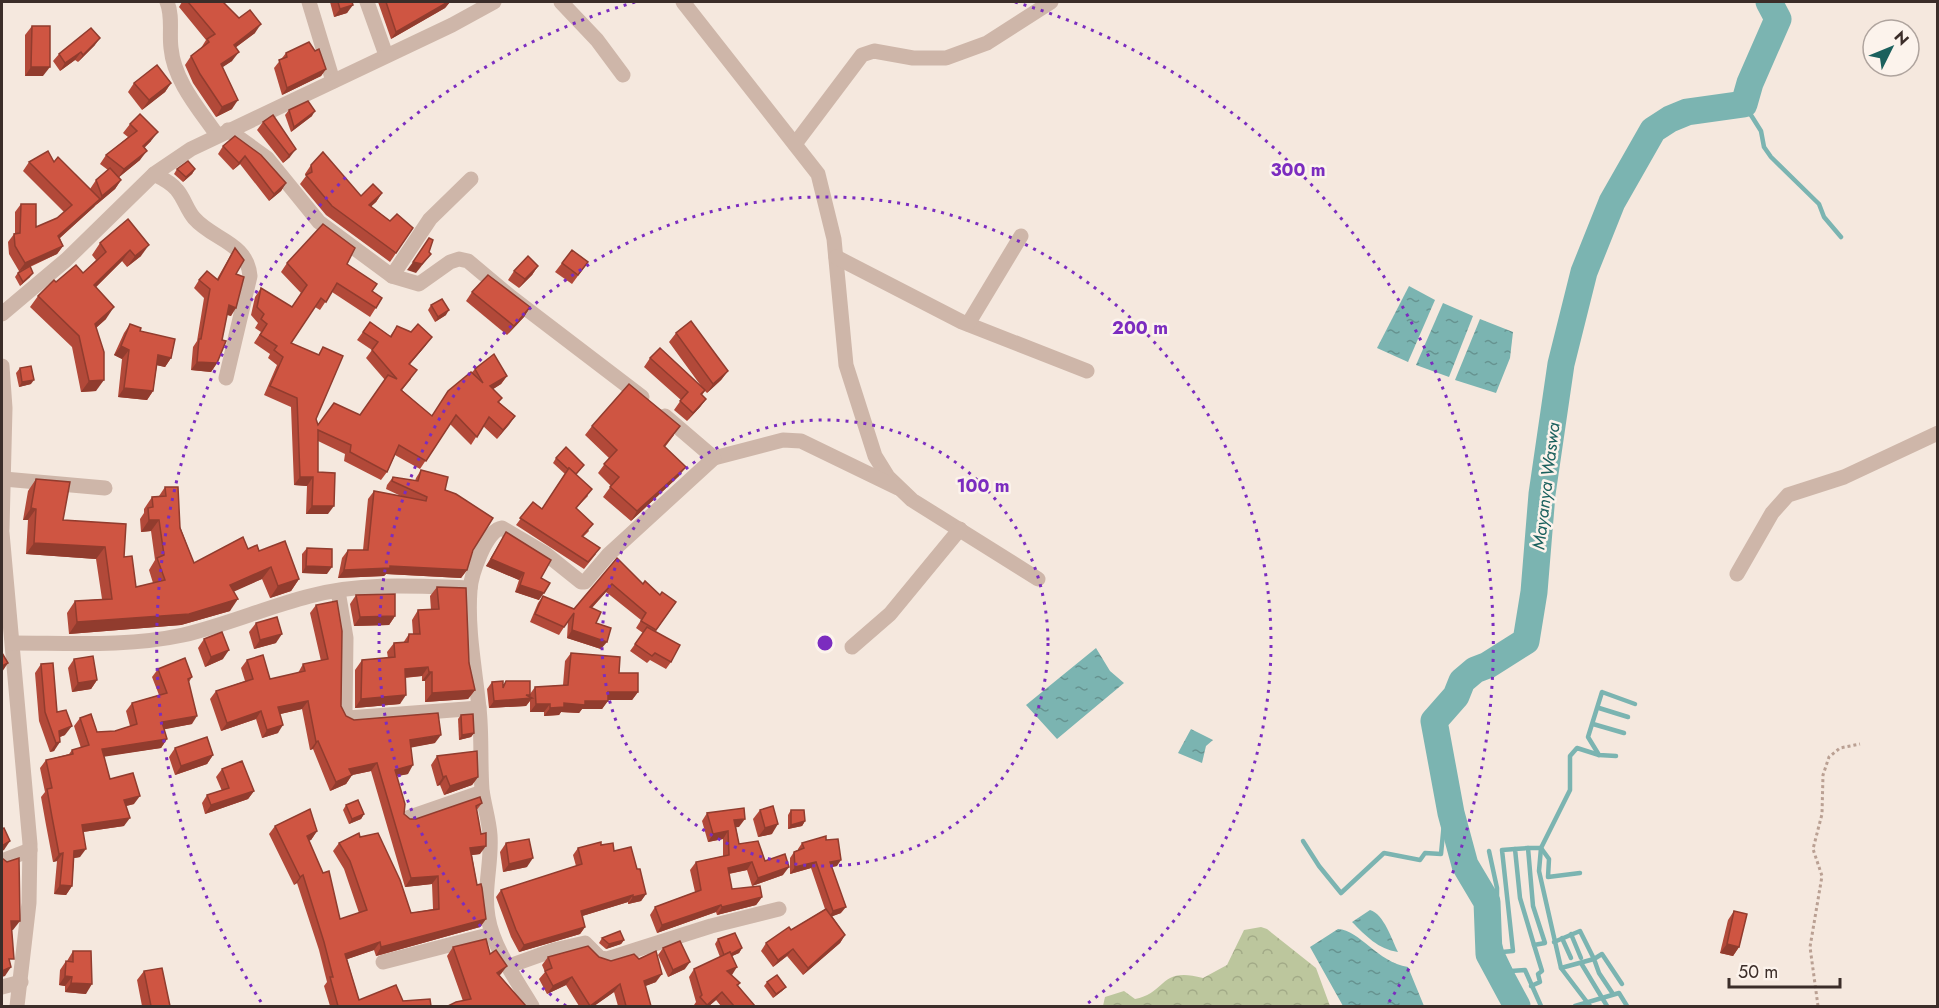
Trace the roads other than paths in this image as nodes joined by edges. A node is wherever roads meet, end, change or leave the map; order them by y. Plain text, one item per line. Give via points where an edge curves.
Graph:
1 (167, 2) edge
2 (309, 2) edge
3 (367, 2) edge
4 (494, 2) edge
5 (561, 2) edge
6 (683, 2) edge
7 (1052, 2) edge
8 (386, 55) junction
9 (622, 75) dead end
10 (333, 81) junction
11 (222, 132) junction
12 (795, 144) junction
13 (154, 174) junction
14 (471, 179) dead end
15 (1021, 236) dead end
16 (836, 257) junction
17 (392, 276) junction
18 (2, 314) edge
19 (968, 324) junction
20 (2, 366) edge
21 (1087, 372) dead end
22 (226, 378) dead end
23 (1938, 433) edge
24 (714, 458) junction
25 (4, 479) junction
26 (105, 488) dead end
27 (898, 488) junction
28 (3, 506) edge
29 (960, 529) junction
30 (2, 531) edge
31 (1737, 574) dead end
32 (1038, 579) dead end
33 (470, 588) junction
34 (338, 591) junction
35 (13, 643) junction
36 (852, 647) dead end
37 (479, 708) junction
38 (482, 792) junction
39 (407, 818) edge
40 (30, 850) junction
41 (2, 861) edge
42 (779, 909) dead end
43 (492, 934) junction
44 (383, 962) dead end
45 (509, 966) junction
46 (21, 982) junction
47 (2, 987) edge
48 (17, 1006) edge
49 (532, 1006) edge

1 - 11 street via 175,69
2 - 10 street
3 - 8 street
4 - 8 street
5 - 9 street via 597,40
6 - 12 street
7 - 12 street via 987,43 946,58 913,58 874,51 862,55
8 - 10 street
10 - 11 street
11 - 13 street
11 - 17 street via 267,158 319,222
12 - 16 street via 820,179
13 - 18 street via 66,260
13 - 22 street via 178,190 194,218 229,241 249,266
14 - 17 street via 429,219
15 - 19 street
16 - 19 street
16 - 27 street via 846,365 875,456
17 - 24 street via 419,284 450,262 468,261 657,408
19 - 21 street
20 - 25 street
23 - 31 street via 1844,477 1788,495 1772,513
24 - 27 street via 783,440 801,441
24 - 33 street via 608,555 585,582 501,528 486,541
25 - 26 street
25 - 28 street
27 - 29 street
28 - 30 street
29 - 32 street
29 - 36 street via 890,614
30 - 35 street
33 - 34 street via 403,585
33 - 37 street
34 - 35 street via 183,635 112,643
34 - 37 street via 346,639 348,718
35 - 40 street
37 - 38 street
38 - 39 street
38 - 43 street via 490,832 485,886
40 - 41 street
40 - 46 street
42 - 45 street via 607,959 600,958 585,944
43 - 44 street
43 - 45 street
45 - 49 street
46 - 47 street
46 - 48 street

